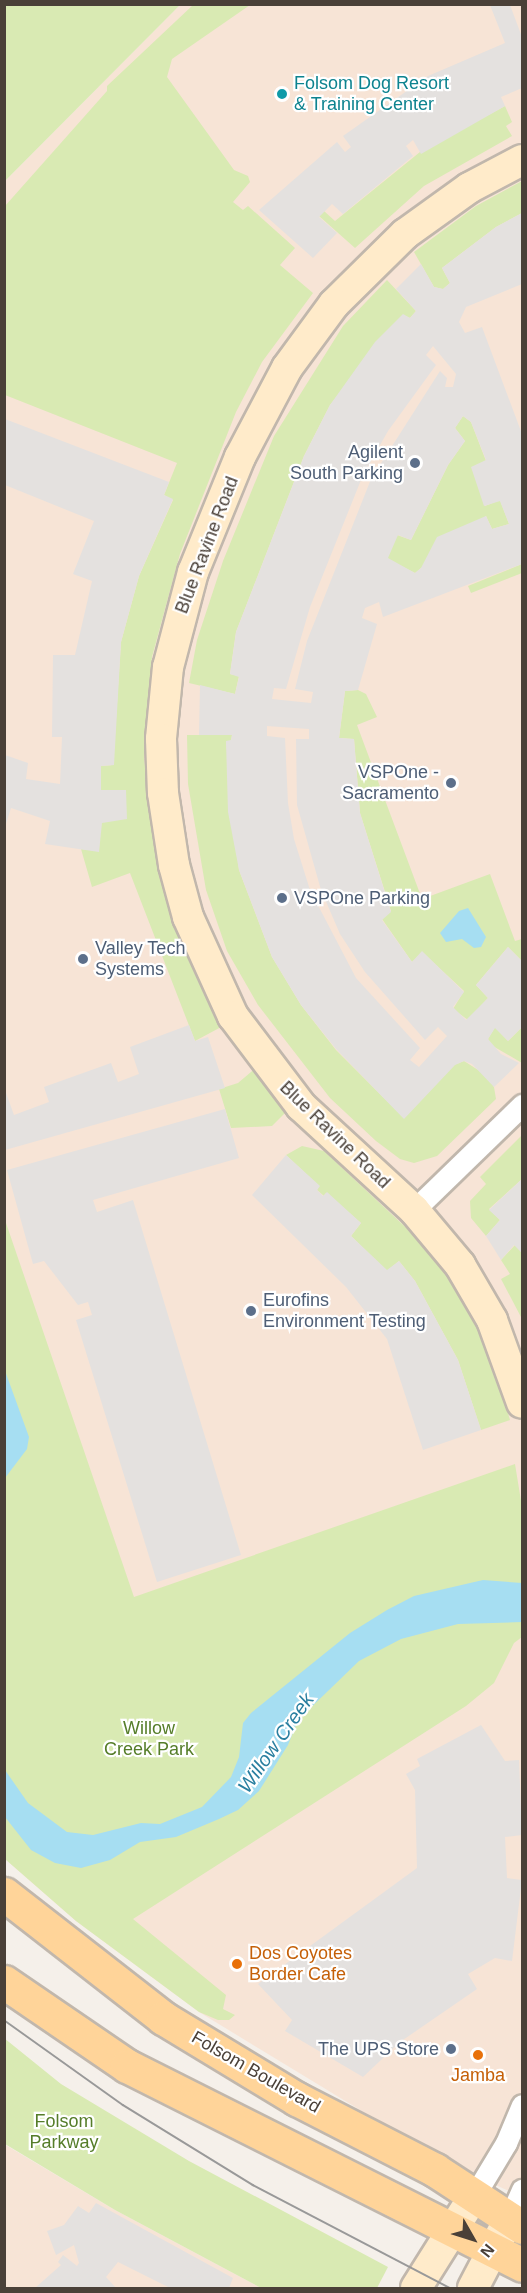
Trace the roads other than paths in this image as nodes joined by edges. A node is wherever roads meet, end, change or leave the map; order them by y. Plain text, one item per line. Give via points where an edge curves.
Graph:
1 (522, 160) edge
2 (522, 1105) edge
3 (414, 1210) junction
4 (522, 1403) edge
5 (4, 1894) edge
6 (4, 1982) edge
7 (522, 2104) edge
8 (474, 2196) junction
9 (518, 2212) edge
10 (452, 2231) junction
11 (493, 2250) junction
12 (522, 2265) edge
13 (416, 2289) edge
14 (473, 2289) edge

1 - 3 street, Blue Ravine Road via 469,188 405,234 334,304 287,368 240,457 194,572 178,623 164,703 163,794 167,829 188,917 208,967 233,1016 278,1079 327,1132
2 - 3 street
3 - 4 street, Blue Ravine Road via 460,1265 480,1299 510,1363
5 - 8 main road, Folsom Boulevard via 163,2018 297,2099 435,2170
6 - 10 main road via 127,2066
7 - 8 street via 506,2143
8 - 9 main road, Folsom Boulevard
8 - 10 street
9 - 11 street
10 - 11 main road
10 - 13 street
11 - 12 main road
11 - 14 street

